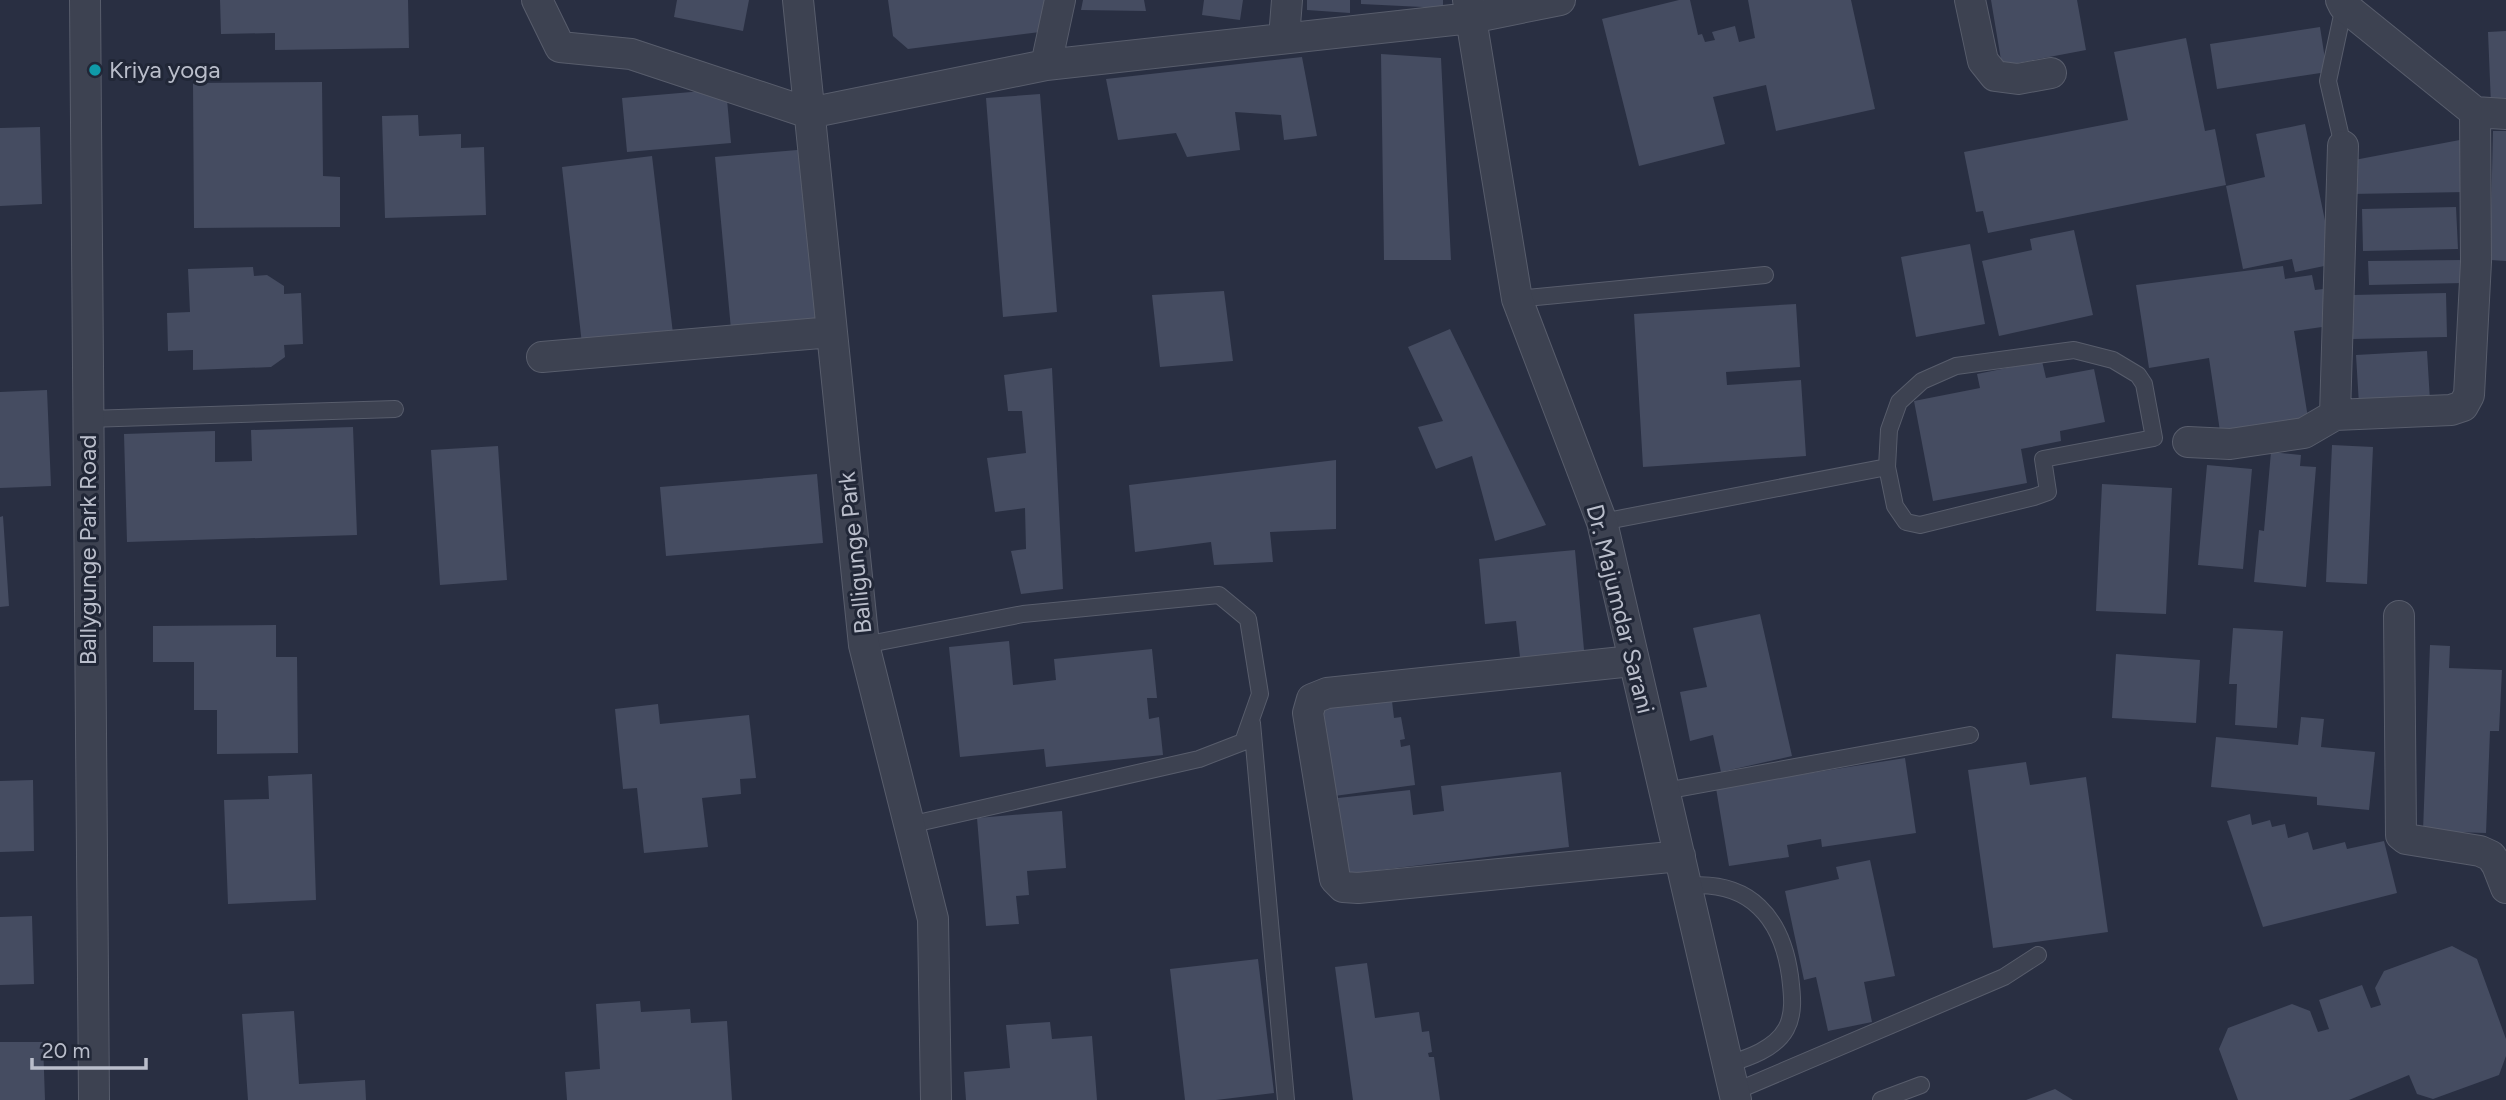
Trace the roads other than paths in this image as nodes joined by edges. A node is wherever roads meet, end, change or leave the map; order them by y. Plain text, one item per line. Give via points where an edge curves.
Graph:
1 (85, 0) edge
2 (537, 0) edge
3 (798, 0) edge
4 (1060, 0) edge
5 (1287, 0) edge
6 (1560, 0) edge
7 (1970, 0) edge
8 (2343, 3) edge
9 (1469, 9) edge
10 (1284, 38) junction
11 (1046, 65) junction
12 (2051, 73) dead end
13 (2474, 112) junction
14 (810, 113) junction
15 (2506, 114) edge
16 (2343, 146) joint
17 (1765, 275) dead end
18 (1517, 299) junction
19 (832, 332) junction
20 (542, 357) dead end
21 (396, 409) dead end
22 (2335, 415) junction
23 (88, 419) junction
24 (2171, 440) junction
25 (1887, 467) junction
26 (1602, 522) junction
27 (2399, 616) dead end
28 (864, 645) junction
29 (1632, 661) junction
30 (1252, 717) junction
31 (1970, 735) dead end
32 (1665, 791) junction
33 (909, 825) junction
34 (1681, 856) junction
35 (1687, 886) junction
36 (2506, 888) edge
37 (2038, 955) dead end
38 (1732, 1085) edge
39 (1921, 1085) dead end
40 (94, 1100) edge
41 (936, 1100) edge
42 (1286, 1100) edge
43 (1881, 1100) edge

1 - 23 street, Ballygunge Park Road
2 - 14 street via 560,47 631,54
3 - 14 street, Balligunge Park
4 - 11 street
5 - 10 street
6 - 9 street
7 - 12 street via 1983,61 1995,76 2018,79
8 - 13 street
8 - 16 lane via 2328,82
9 - 10 street
9 - 18 street, Dr. Majumdar Sarani
10 - 11 street
11 - 14 street
13 - 15 street
13 - 22 street via 2476,262 2469,395 2463,406 2451,410
14 - 19 street, Balligunge Park
16 - 22 street
17 - 18 lane
18 - 26 street, Dr. Majumdar Sarani
19 - 20 street
19 - 28 street, Balligunge Park
21 - 23 lane
22 - 24 street via 2304,433 2230,444
23 - 40 street, Ballygunge Park Road
24 - 25 lane via 2043,459 2048,492 1920,525 1906,522 1895,506
24 - 25 lane via 2138,375 2113,360 2074,350 1956,366 1922,381 1899,402 1889,430
25 - 26 lane
26 - 29 street, Dr. Majumdar Sarani
27 - 36 street via 2401,835 2491,856
28 - 30 lane via 1023,614 1219,595 1248,619 1260,694
28 - 33 street, Balligunge Park
29 - 32 street, Dr. Majumdar Sarani
29 - 34 street via 1327,693 1311,699 1308,713 1335,880 1343,887 1358,888
30 - 33 lane via 1243,742 1199,759
30 - 42 lane
31 - 32 lane
32 - 34 street, Dr. Majumdar Sarani
33 - 41 street, Balligunge Park via 933,919
34 - 35 street, Dr. Majumdar Sarani
35 - 38 street, Dr. Majumdar Sarani
35 - 38 lane via 1737,891 1769,914 1787,954 1793,1001 1787,1029
37 - 38 lane via 2004,977
39 - 43 lane

